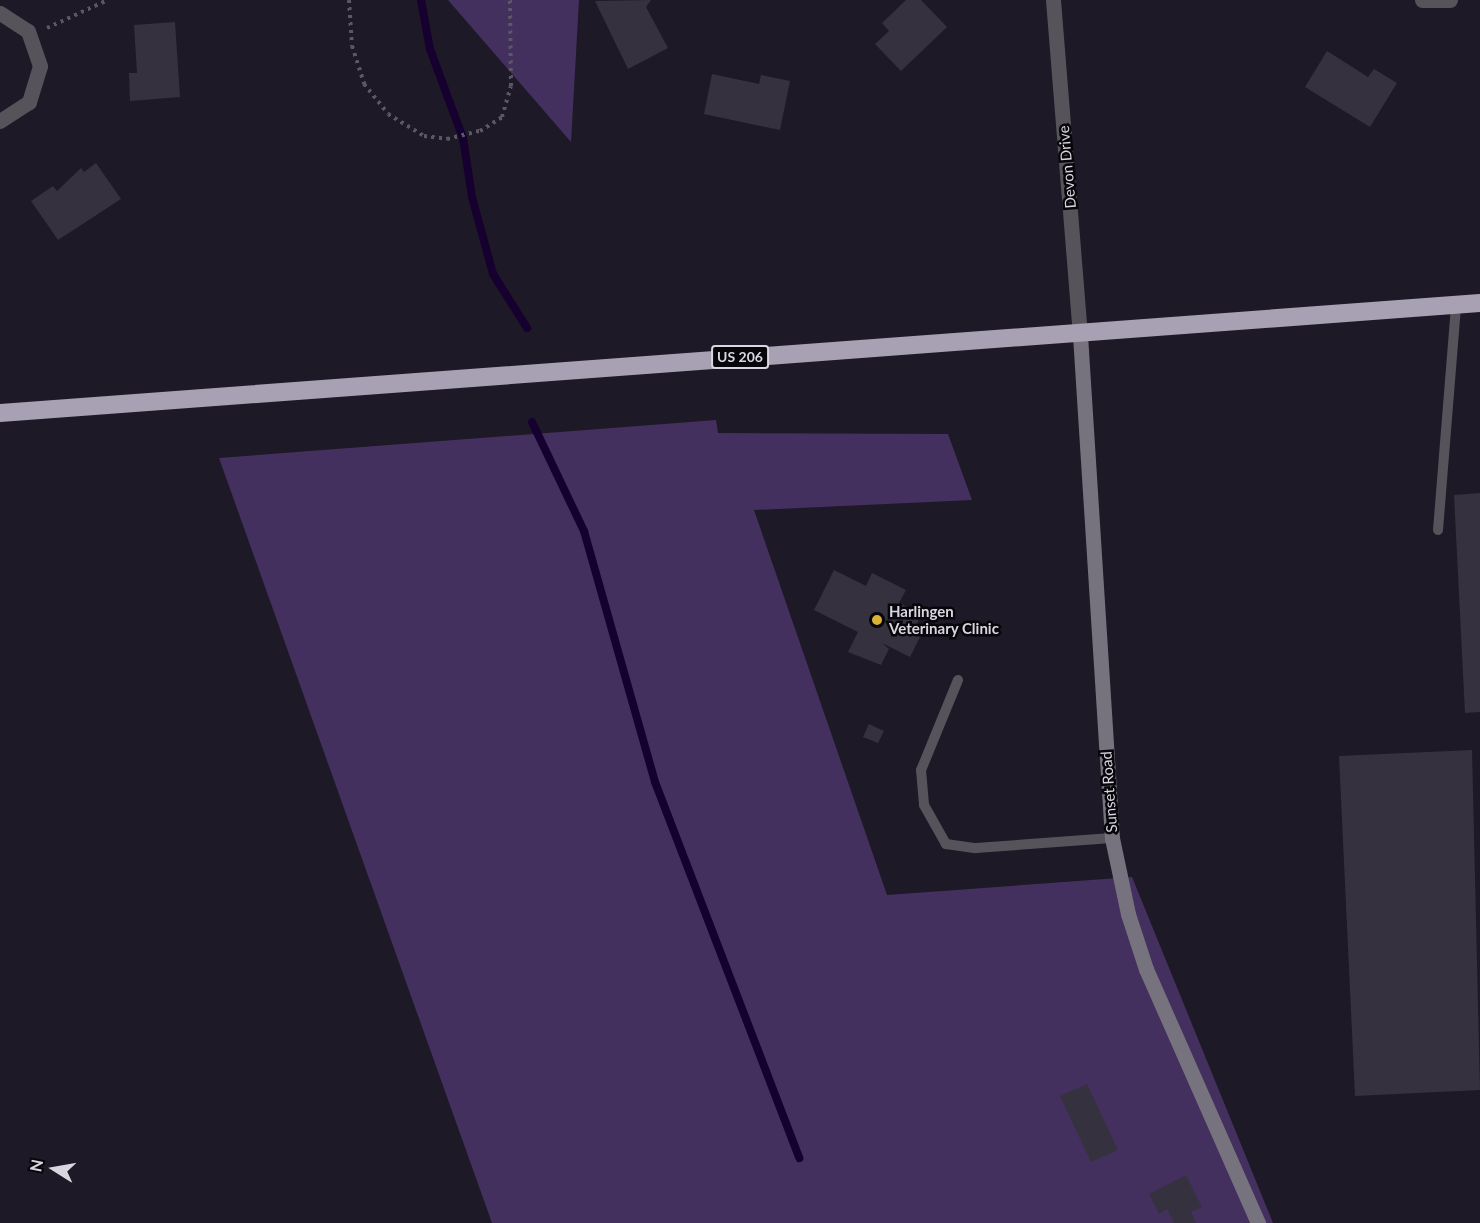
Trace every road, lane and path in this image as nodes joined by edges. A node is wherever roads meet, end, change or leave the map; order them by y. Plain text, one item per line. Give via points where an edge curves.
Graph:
1 (108, 0) edge
2 (350, 0) edge
3 (510, 0) edge
4 (1053, 0) edge
5 (1422, 0) edge
6 (1450, 0) edge
7 (0, 13) edge
8 (47, 28) dead end
9 (0, 122) edge
10 (1480, 303) edge
11 (1456, 305) junction
12 (1080, 335) junction
13 (0, 413) edge
14 (1438, 530) dead end
15 (958, 680) dead end
16 (1112, 838) junction
17 (1258, 1223) edge

1 - 8 path
2 - 3 path via 352,46 364,84 388,114 424,136 447,138 480,131 502,117 511,86
4 - 12 street, Devon Drive
5 - 6 street
7 - 9 street via 28,31 40,66 28,102
10 - 11 highway, US 206
11 - 12 highway, US 206
11 - 14 lane
12 - 13 highway, US 206
12 - 16 street, Sunset Road
15 - 16 lane via 921,770 924,805 946,844 976,848
16 - 17 street, Sunset Road via 1146,969

